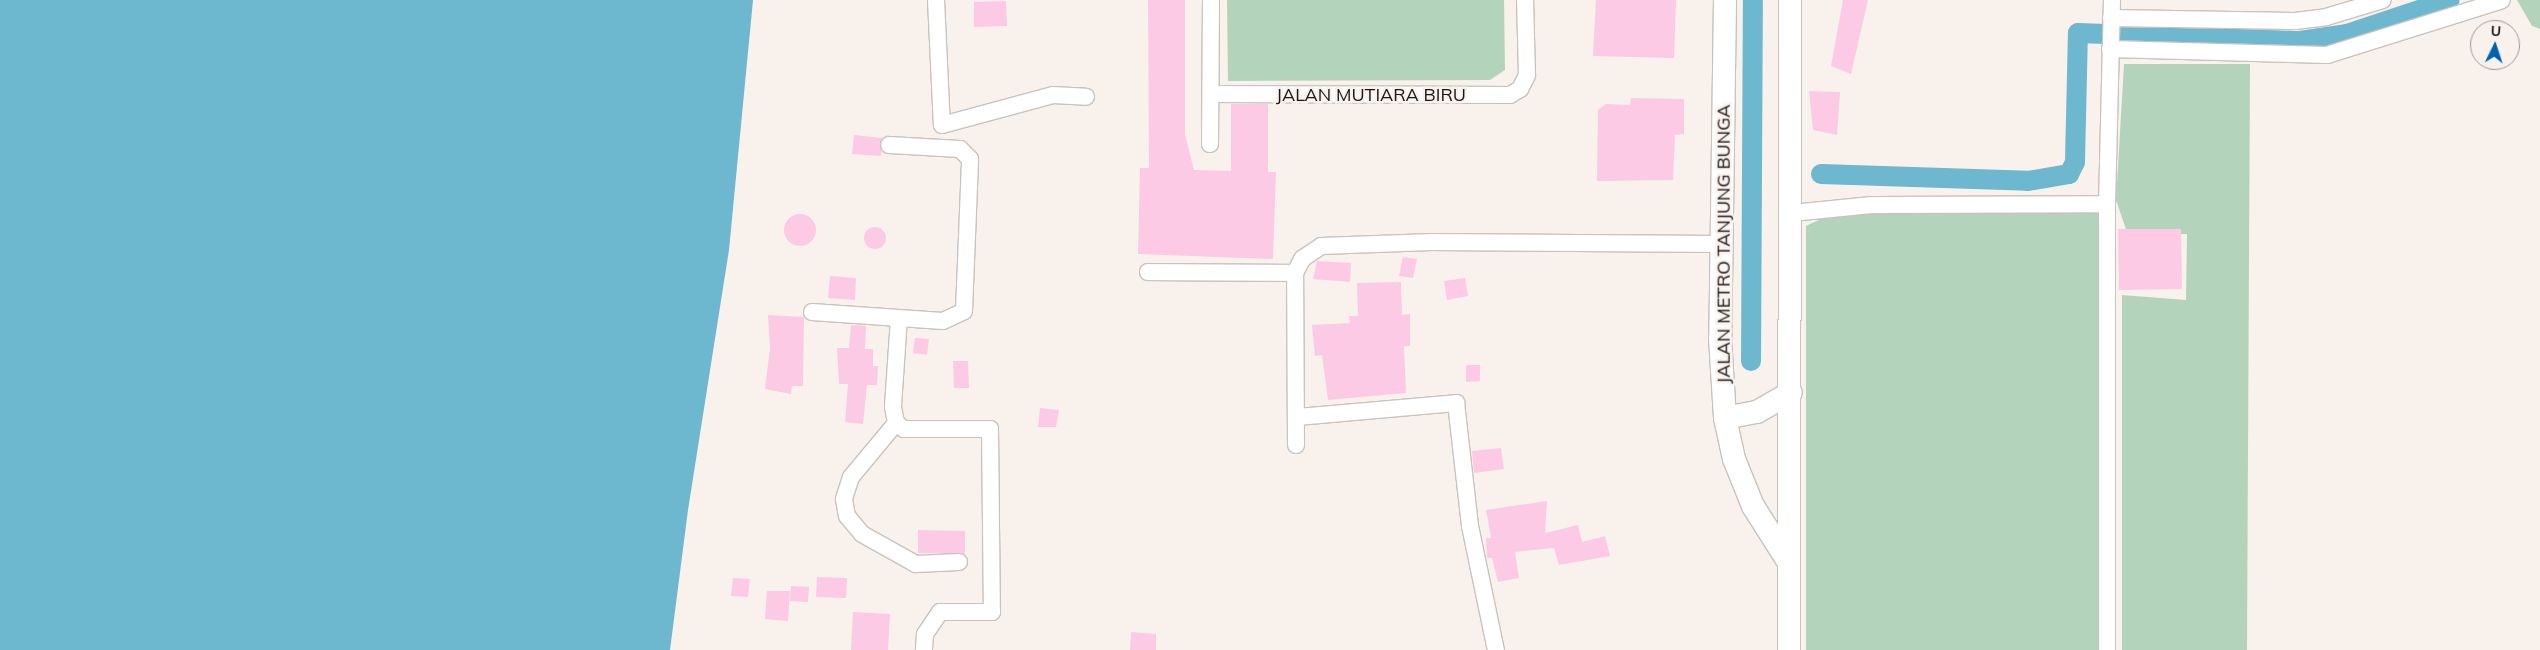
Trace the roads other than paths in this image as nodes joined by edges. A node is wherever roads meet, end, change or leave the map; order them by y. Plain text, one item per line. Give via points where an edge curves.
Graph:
1 (936, 0) edge
2 (1211, 0) edge
3 (1525, 0) edge
4 (1725, 0) edge
5 (1790, 0) edge
6 (2112, 0) edge
7 (2383, 0) edge
8 (2502, 0) edge
9 (2111, 21) junction
10 (2110, 46) junction
11 (1211, 94) junction
12 (1086, 97) dead end
13 (1210, 144) dead end
14 (889, 145) dead end
15 (2107, 204) junction
16 (1792, 213) junction
17 (1721, 244) junction
18 (1148, 272) dead end
19 (1295, 273) junction
20 (812, 312) dead end
21 (899, 318) junction
22 (1790, 392) junction
23 (1297, 417) junction
24 (1725, 418) junction
25 (896, 423) junction
26 (1296, 445) dead end
27 (960, 562) dead end
28 (1789, 564) junction
29 (924, 650) edge
30 (1496, 650) edge
31 (1789, 650) edge
32 (2107, 650) edge

1 - 12 street via 942,125 1053,95
2 - 11 street
3 - 11 street, JALAN MUTIARA BIRU via 1525,81 1516,92 1506,95
4 - 17 main road, JALAN METRO TANJUNG BUNGA
5 - 16 main road
6 - 9 street
7 - 9 street via 2326,18
8 - 10 street via 2327,54
9 - 10 street
10 - 15 street
11 - 13 street
14 - 21 street via 960,149 971,161 964,311 943,321
15 - 16 street via 1872,205
15 - 32 street
16 - 22 main road
17 - 19 street via 1342,243 1316,249 1300,261
17 - 24 main road, JALAN METRO TANJUNG BUNGA via 1720,338
18 - 19 street
19 - 23 street
20 - 21 street
21 - 25 street via 893,407
22 - 24 main road via 1757,412
22 - 28 main road
23 - 26 street
23 - 30 street via 1456,403 1470,526
24 - 28 main road, JALAN METRO TANJUNG BUNGA via 1734,459 1754,506
25 - 27 street via 851,477 844,499 847,516 862,534 916,564
25 - 29 street via 904,429 990,429 992,612 940,612 925,634
28 - 31 main road

